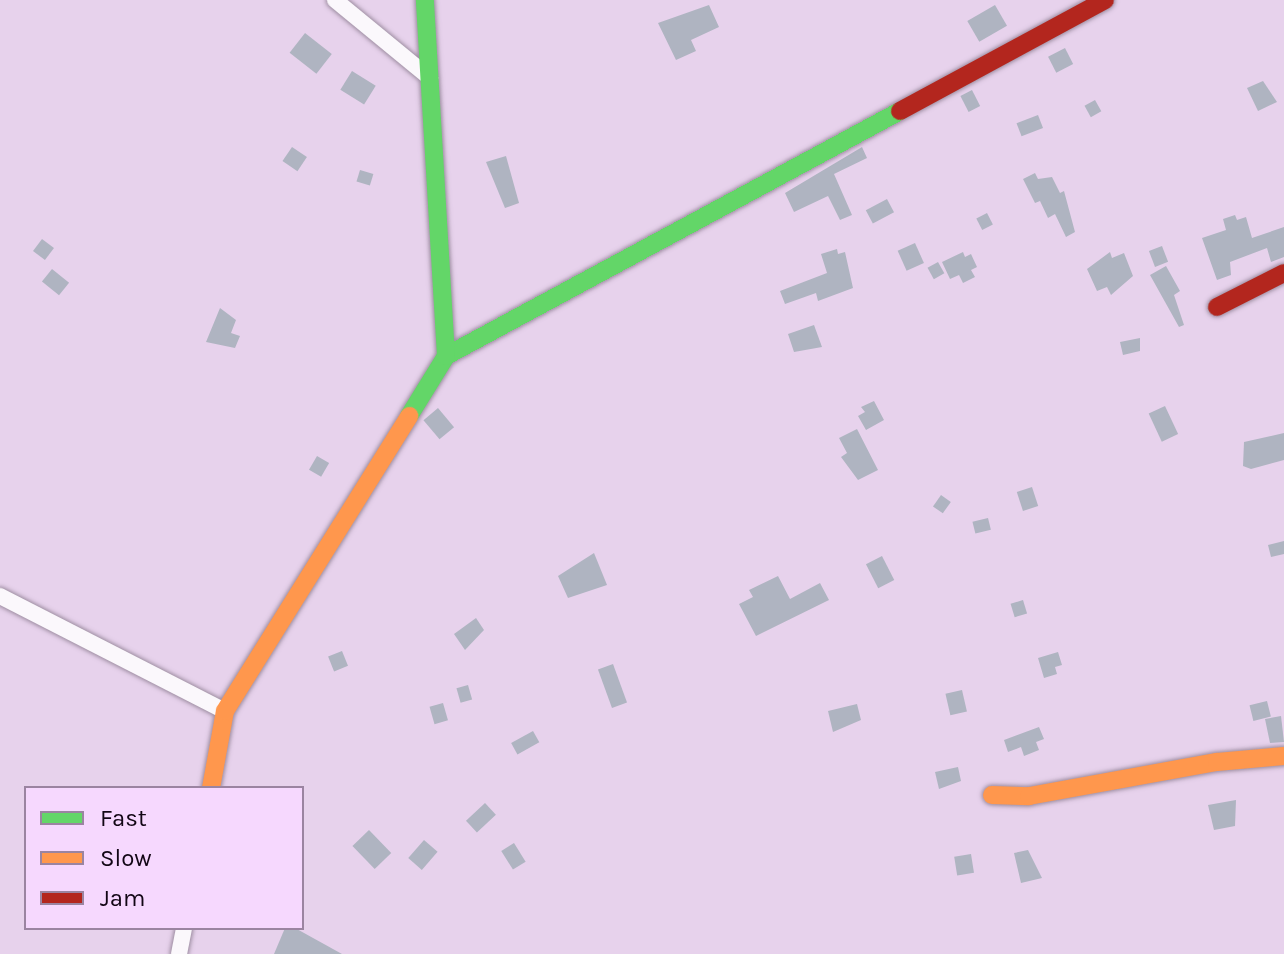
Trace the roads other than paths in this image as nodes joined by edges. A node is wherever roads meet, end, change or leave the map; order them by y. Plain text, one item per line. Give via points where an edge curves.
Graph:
1 (335, 0) edge
2 (425, 0) edge
3 (1105, 0) edge
4 (430, 78) junction
5 (1284, 273) edge
6 (1217, 307) dead end
7 (446, 356) junction
8 (0, 596) edge
9 (225, 711) junction
10 (1284, 756) edge
11 (211, 786) edge
12 (992, 795) dead end
13 (184, 930) edge
14 (179, 954) edge

1 - 4 street
2 - 4 street
3 - 7 street
4 - 7 street
5 - 6 street
7 - 9 street
8 - 9 street
9 - 11 street
10 - 12 street via 1217,762 1029,796
13 - 14 street

